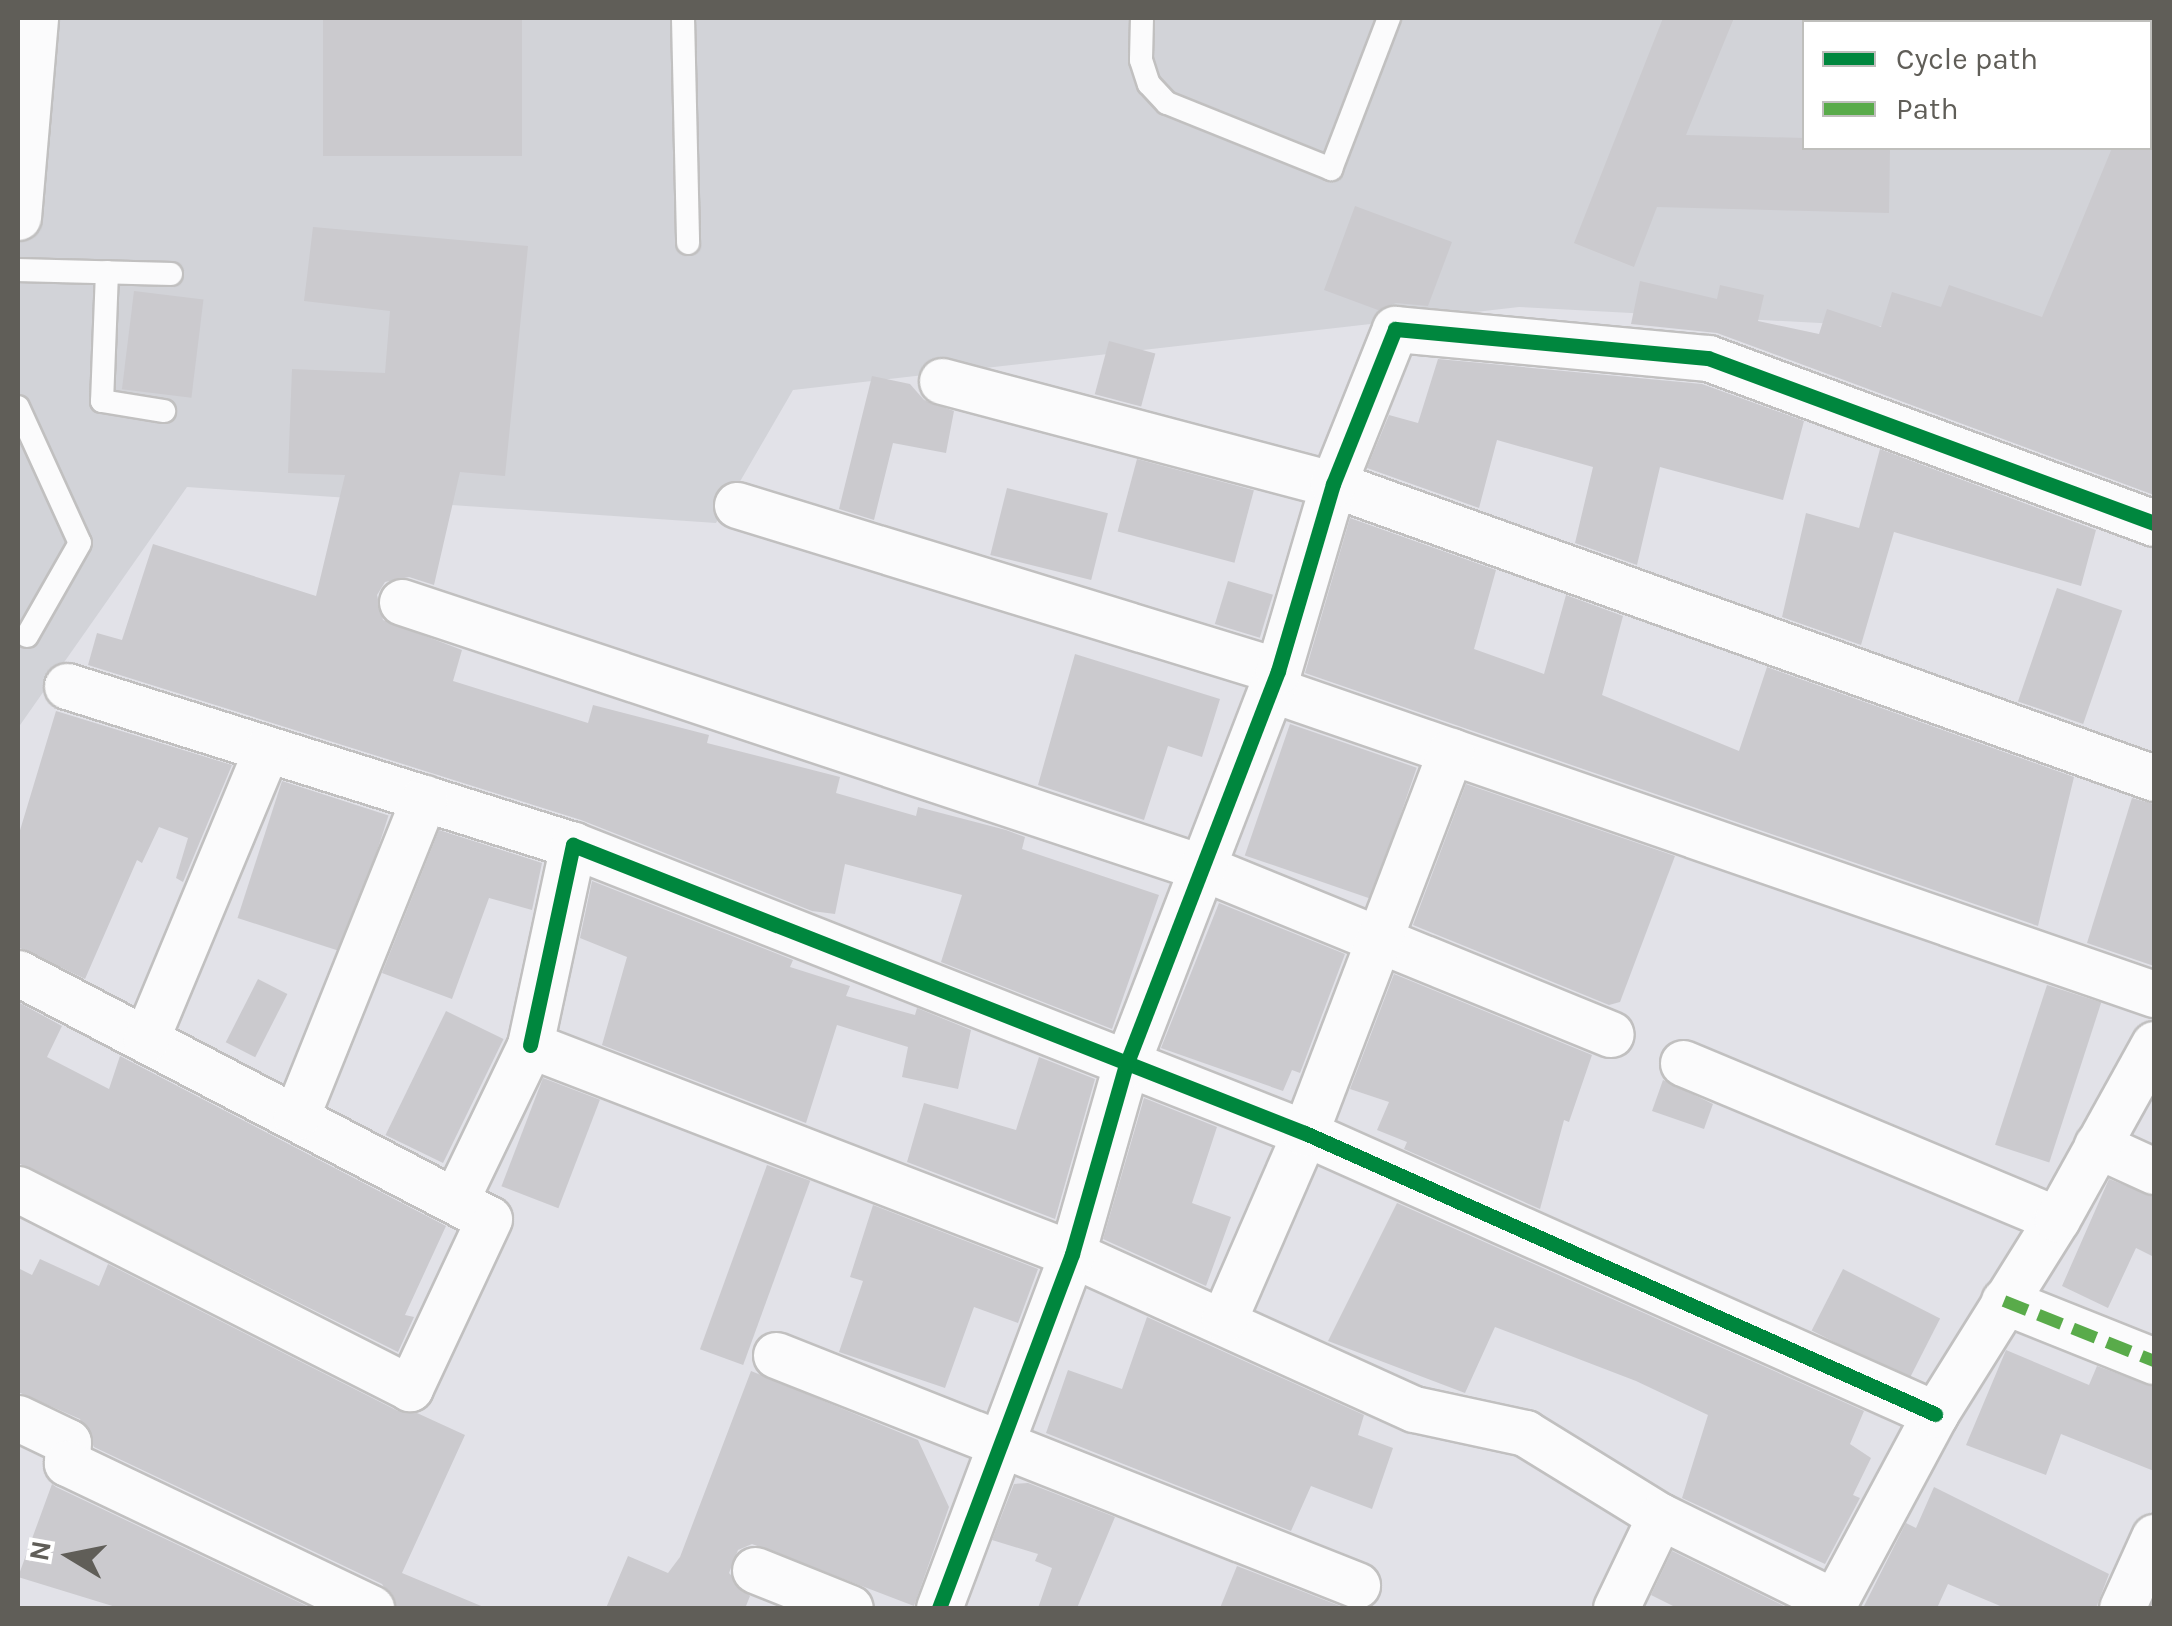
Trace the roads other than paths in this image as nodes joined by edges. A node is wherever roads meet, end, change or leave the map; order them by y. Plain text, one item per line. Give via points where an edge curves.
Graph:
1 (34, 18) edge
2 (683, 18) edge
3 (1142, 18) edge
4 (1389, 18) edge
5 (23, 93) edge
6 (18, 217) edge
7 (688, 243) dead end
8 (18, 270) edge
9 (107, 272) junction
10 (171, 274) dead end
11 (942, 381) dead end
12 (18, 407) edge
13 (164, 411) dead end
14 (1332, 484) junction
15 (737, 505) dead end
16 (2154, 524) edge
17 (402, 602) dead end
18 (27, 636) dead end
19 (1275, 679) junction
20 (68, 686) dead end
21 (267, 749) junction
22 (1451, 750) junction
23 (2154, 778) edge
24 (424, 798) junction
25 (573, 845) junction
26 (1206, 869) junction
27 (1377, 938) junction
28 (18, 973) edge
29 (2154, 994) edge
30 (1612, 1034) dead end
31 (146, 1040) junction
32 (2154, 1044) edge
33 (530, 1045) junction
34 (1683, 1063) dead end
35 (1126, 1065) junction
36 (296, 1117) junction
37 (1306, 1133) junction
38 (2097, 1145) junction
39 (2154, 1172) edge
40 (18, 1189) edge
41 (456, 1199) junction
42 (2056, 1218) junction
43 (1072, 1254) junction
44 (2004, 1301) junction
45 (1224, 1319) junction
46 (776, 1355) dead end
47 (2154, 1361) edge
48 (1935, 1414) junction
49 (18, 1418) edge
50 (1000, 1448) junction
51 (1660, 1516) junction
52 (2154, 1537) edge
53 (755, 1570) dead end
54 (1357, 1585) dead end
55 (1833, 1605) edge
56 (372, 1608) edge
57 (850, 1608) edge
58 (940, 1608) edge
59 (1616, 1608) edge
60 (2125, 1608) edge

1 - 5 street
2 - 7 lane
3 - 4 lane via 1140,60 1149,84 1167,103 1330,169
5 - 6 street
8 - 9 lane
9 - 10 lane
9 - 13 lane via 102,401
11 - 14 street
12 - 18 lane via 80,543
14 - 16 street via 1395,329 1708,358
14 - 19 street
14 - 23 street
15 - 19 street
17 - 26 street
19 - 22 street
19 - 26 street
20 - 21 street
21 - 24 street
21 - 31 street
22 - 27 street
22 - 29 street
24 - 25 street
24 - 36 street
25 - 33 street
25 - 35 street
26 - 27 street
26 - 35 street
27 - 30 street
27 - 37 street
28 - 31 street
31 - 36 street
32 - 38 street
33 - 41 street
33 - 43 street
34 - 42 street
35 - 37 street
35 - 43 street
36 - 41 street
37 - 45 street
37 - 48 street
38 - 39 street
38 - 42 street
40 - 41 street via 410,1388 489,1219
42 - 44 street
43 - 45 street
43 - 50 street
44 - 47 street
44 - 48 street
45 - 51 street via 1414,1409 1525,1433
46 - 50 street
48 - 55 street
49 - 56 street via 68,1442 68,1463
50 - 54 street
50 - 58 street
51 - 55 street
51 - 59 street
52 - 60 street
53 - 57 street

